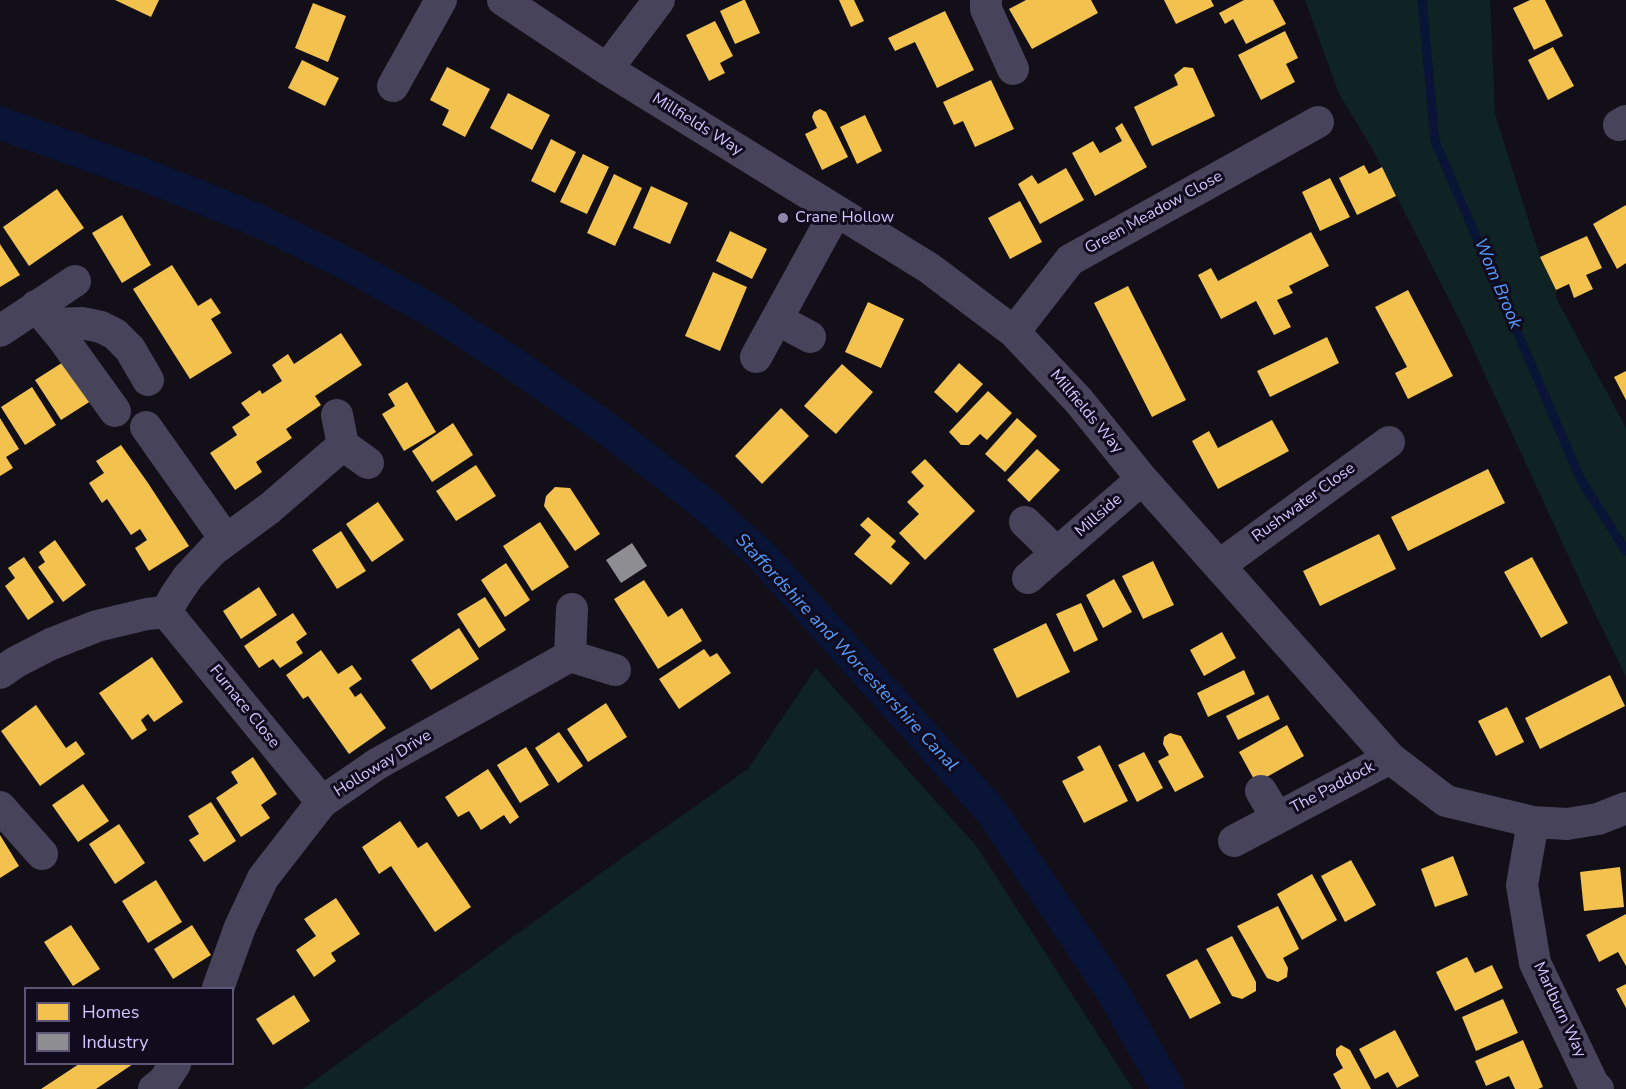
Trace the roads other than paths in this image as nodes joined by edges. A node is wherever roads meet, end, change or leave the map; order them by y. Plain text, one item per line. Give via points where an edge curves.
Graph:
1 (441, 0) edge
2 (503, 0) edge
3 (659, 0) edge
4 (986, 0) edge
5 (607, 69) junction
6 (1013, 69) dead end
7 (393, 86) dead end
8 (1318, 122) dead end
9 (836, 212) junction
10 (75, 281) dead end
11 (777, 319) junction
12 (50, 322) junction
13 (0, 331) edge
14 (1014, 332) junction
15 (810, 337) dead end
16 (756, 357) dead end
17 (148, 380) dead end
18 (115, 411) dead end
19 (146, 427) dead end
20 (1389, 442) dead end
21 (368, 463) dead end
22 (1142, 479) junction
23 (1025, 522) dead end
24 (226, 540) junction
25 (1057, 553) junction
26 (1220, 565) junction
27 (1028, 578) dead end
28 (572, 609) dead end
29 (166, 612) junction
30 (570, 656) junction
31 (615, 670) dead end
32 (0, 673) edge
33 (1390, 758) junction
34 (1261, 791) dead end
35 (322, 802) junction
36 (0, 807) edge
37 (1626, 808) edge
38 (1276, 818) junction
39 (1533, 822) junction
40 (1234, 841) dead end
41 (42, 854) dead end
42 (218, 987) edge
43 (174, 1065) edge
44 (1590, 1087) edge
45 (154, 1089) edge

1 - 7 street
2 - 5 street, Millfields Way
3 - 5 street
4 - 6 street via 986,9
5 - 9 street, Millfields Way
8 - 14 street, Green Meadow Close via 1070,260
9 - 11 street
9 - 14 street, Millfields Way via 930,268
10 - 12 street
11 - 15 street
11 - 16 street
12 - 13 street
12 - 17 street via 82,323 116,334
12 - 18 street
14 - 22 street, Millfields Way via 1079,400
19 - 24 street
20 - 26 street, Rushwater Close
21 - 24 street via 340,430 270,508
22 - 25 street, Millside
22 - 26 street, Millfields Way
23 - 25 street
24 - 29 street via 189,577
25 - 27 street, Millside
26 - 33 street, Millfields Way
28 - 30 street
29 - 32 street via 97,626 51,644
29 - 35 street, Furnace Close
30 - 31 street
30 - 35 street, Holloway Drive via 377,764
33 - 38 street, The Paddock
33 - 39 street, Millfields Way via 1446,801
34 - 38 street, The Paddock
35 - 42 street, Holloway Drive via 263,878
36 - 41 street
37 - 39 street, Millfields Way via 1567,825
38 - 40 street, The Paddock
39 - 44 street, Marlburn Way via 1522,885 1535,963
43 - 45 street

